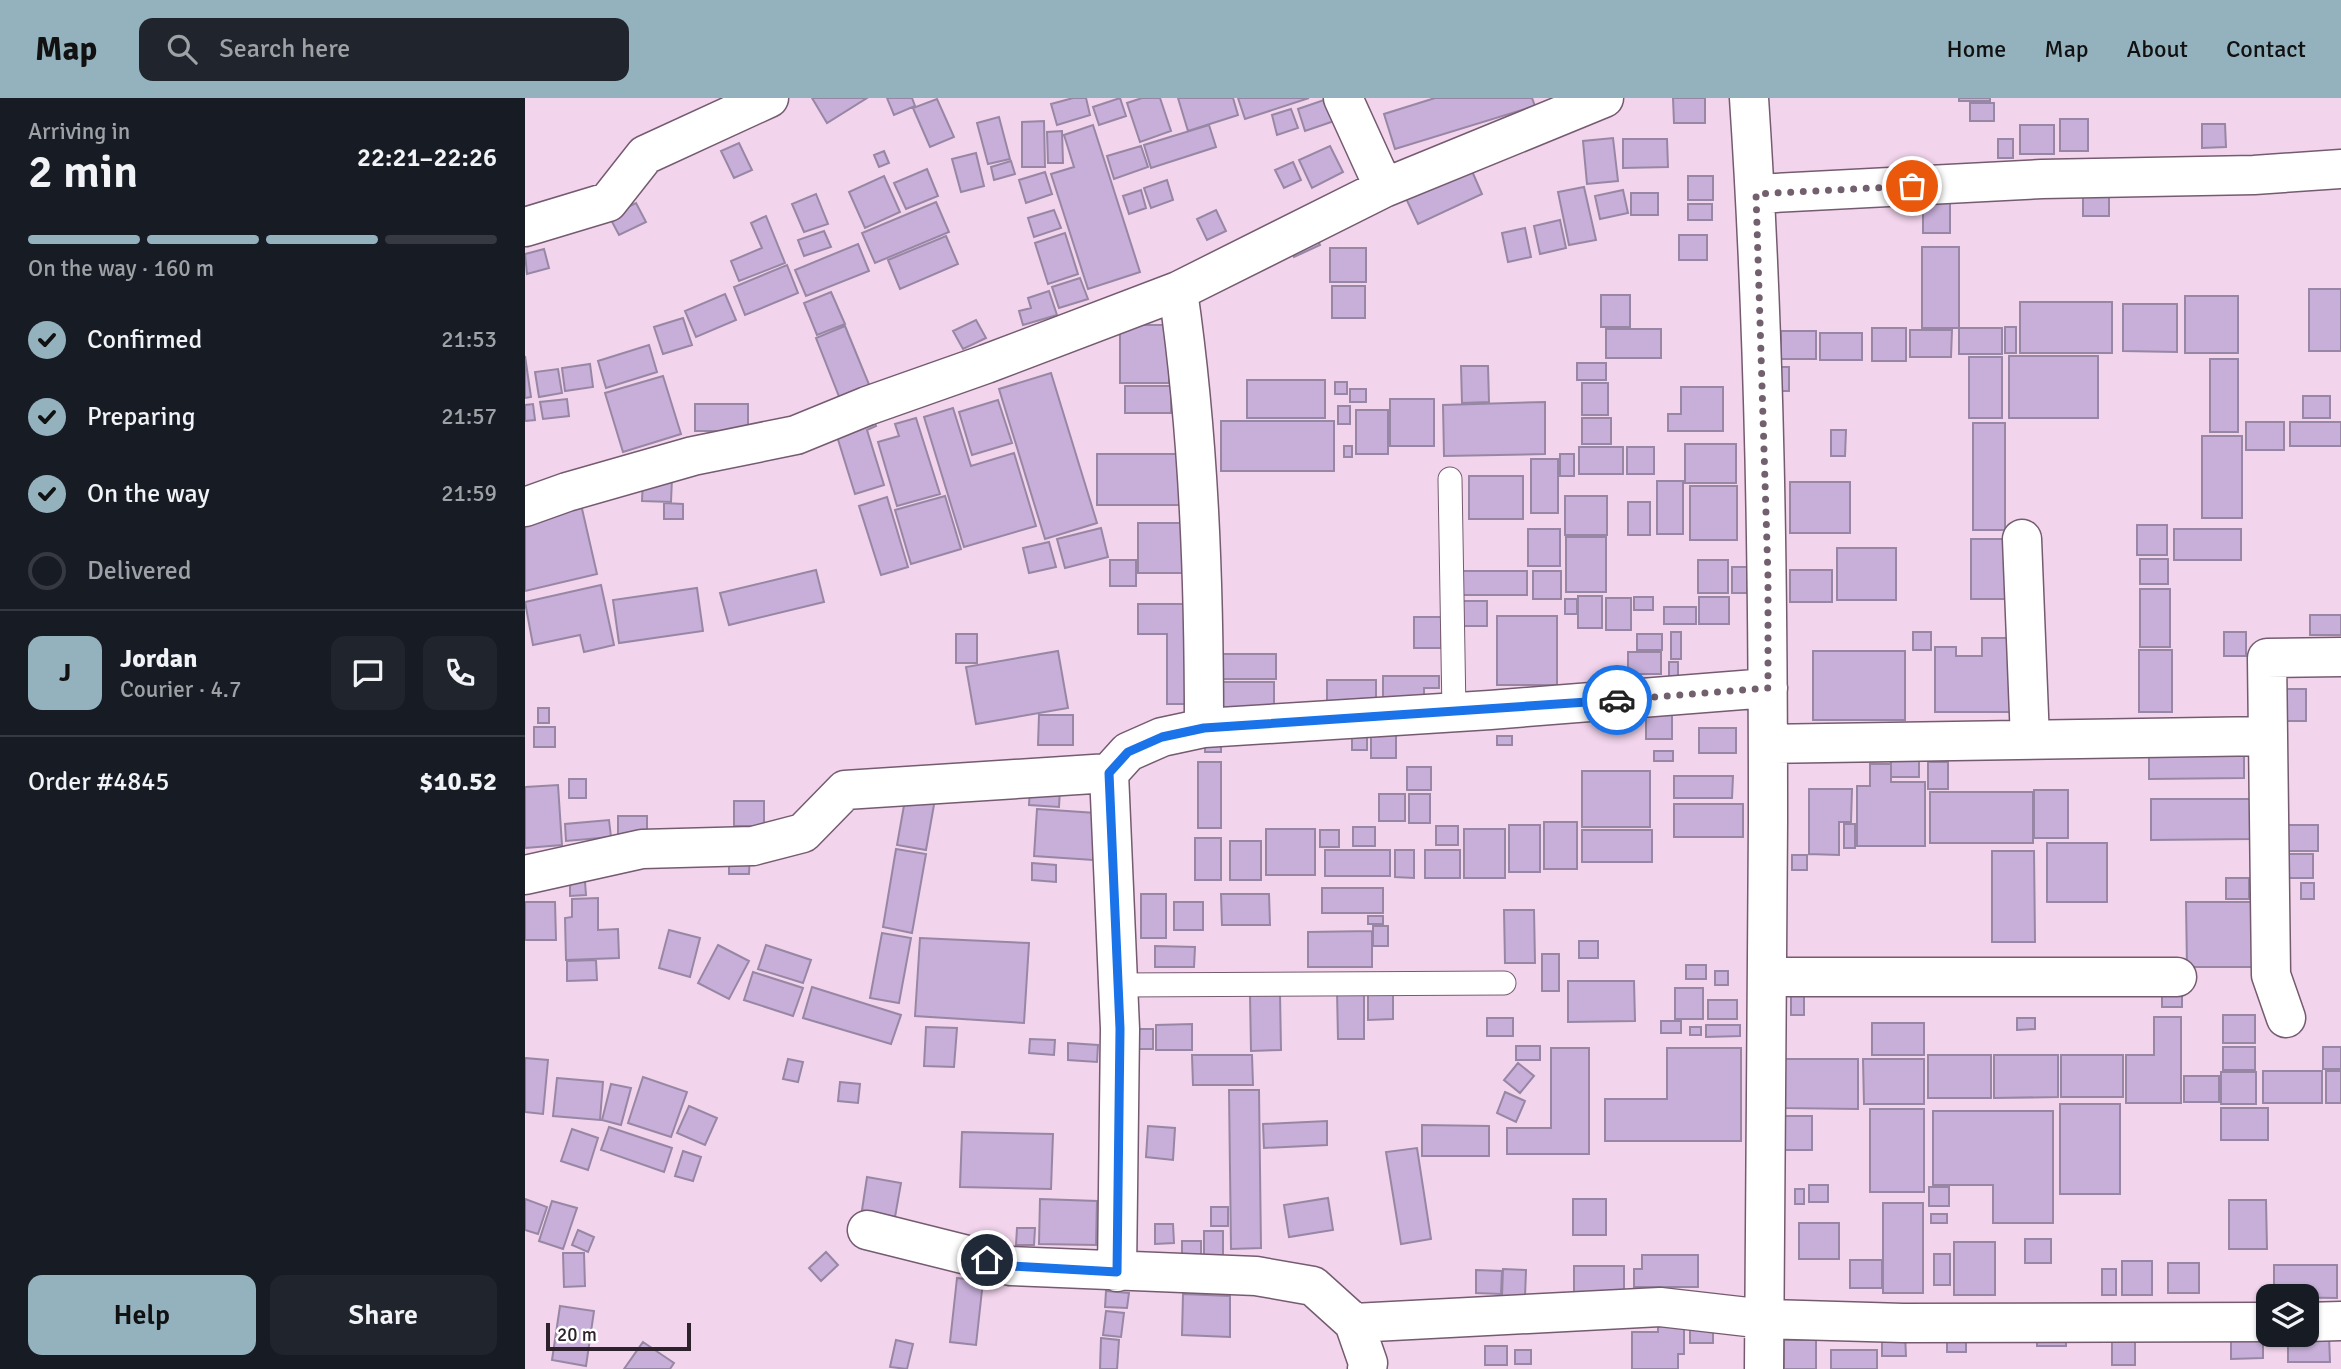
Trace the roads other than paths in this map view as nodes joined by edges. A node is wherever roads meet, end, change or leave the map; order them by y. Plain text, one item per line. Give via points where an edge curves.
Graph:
1 (769, 98) edge
2 (1343, 98) edge
3 (1604, 98) edge
4 (1749, 98) edge
5 (2341, 169) edge
6 (1384, 188) junction
7 (1756, 194) junction
8 (525, 227) edge
9 (1178, 291) junction
10 (1450, 479) dead end
11 (525, 507) edge
12 (2022, 539) dead end
13 (2341, 657) edge
14 (1768, 688) junction
15 (1454, 712) junction
16 (1204, 728) junction
17 (2268, 736) junction
18 (2030, 740) junction
19 (1768, 744) junction
20 (1109, 773) junction
21 (525, 875) edge
22 (1768, 977) junction
23 (2177, 977) dead end
24 (1504, 983) dead end
25 (1118, 985) junction
26 (2286, 1018) dead end
27 (867, 1230) dead end
28 (1117, 1272) junction
29 (1765, 1319) junction
30 (2341, 1321) edge
31 (2256, 1322) edge
32 (2319, 1322) edge
33 (1354, 1323) junction
34 (1367, 1369) edge
35 (1764, 1369) edge

1 - 8 street via 645,155 608,202
2 - 6 street
3 - 6 street
4 - 7 street
5 - 7 street
6 - 9 street
7 - 14 street
9 - 11 street via 796,435 693,456
9 - 16 street via 1199,495
10 - 15 lane
12 - 18 street
13 - 17 street via 2267,658
14 - 15 street
14 - 19 street
15 - 16 street
16 - 20 street via 1162,737 1128,752
17 - 18 street
17 - 26 street via 2271,975
18 - 19 street
19 - 22 street
20 - 21 street via 845,790 803,833 754,846 642,849
20 - 25 street
22 - 23 street
22 - 29 street
24 - 25 lane
25 - 28 street
27 - 28 street via 1011,1266
28 - 33 street via 1256,1276 1313,1286
29 - 31 street
29 - 33 street via 1660,1307
29 - 35 street
30 - 32 street
33 - 34 street

